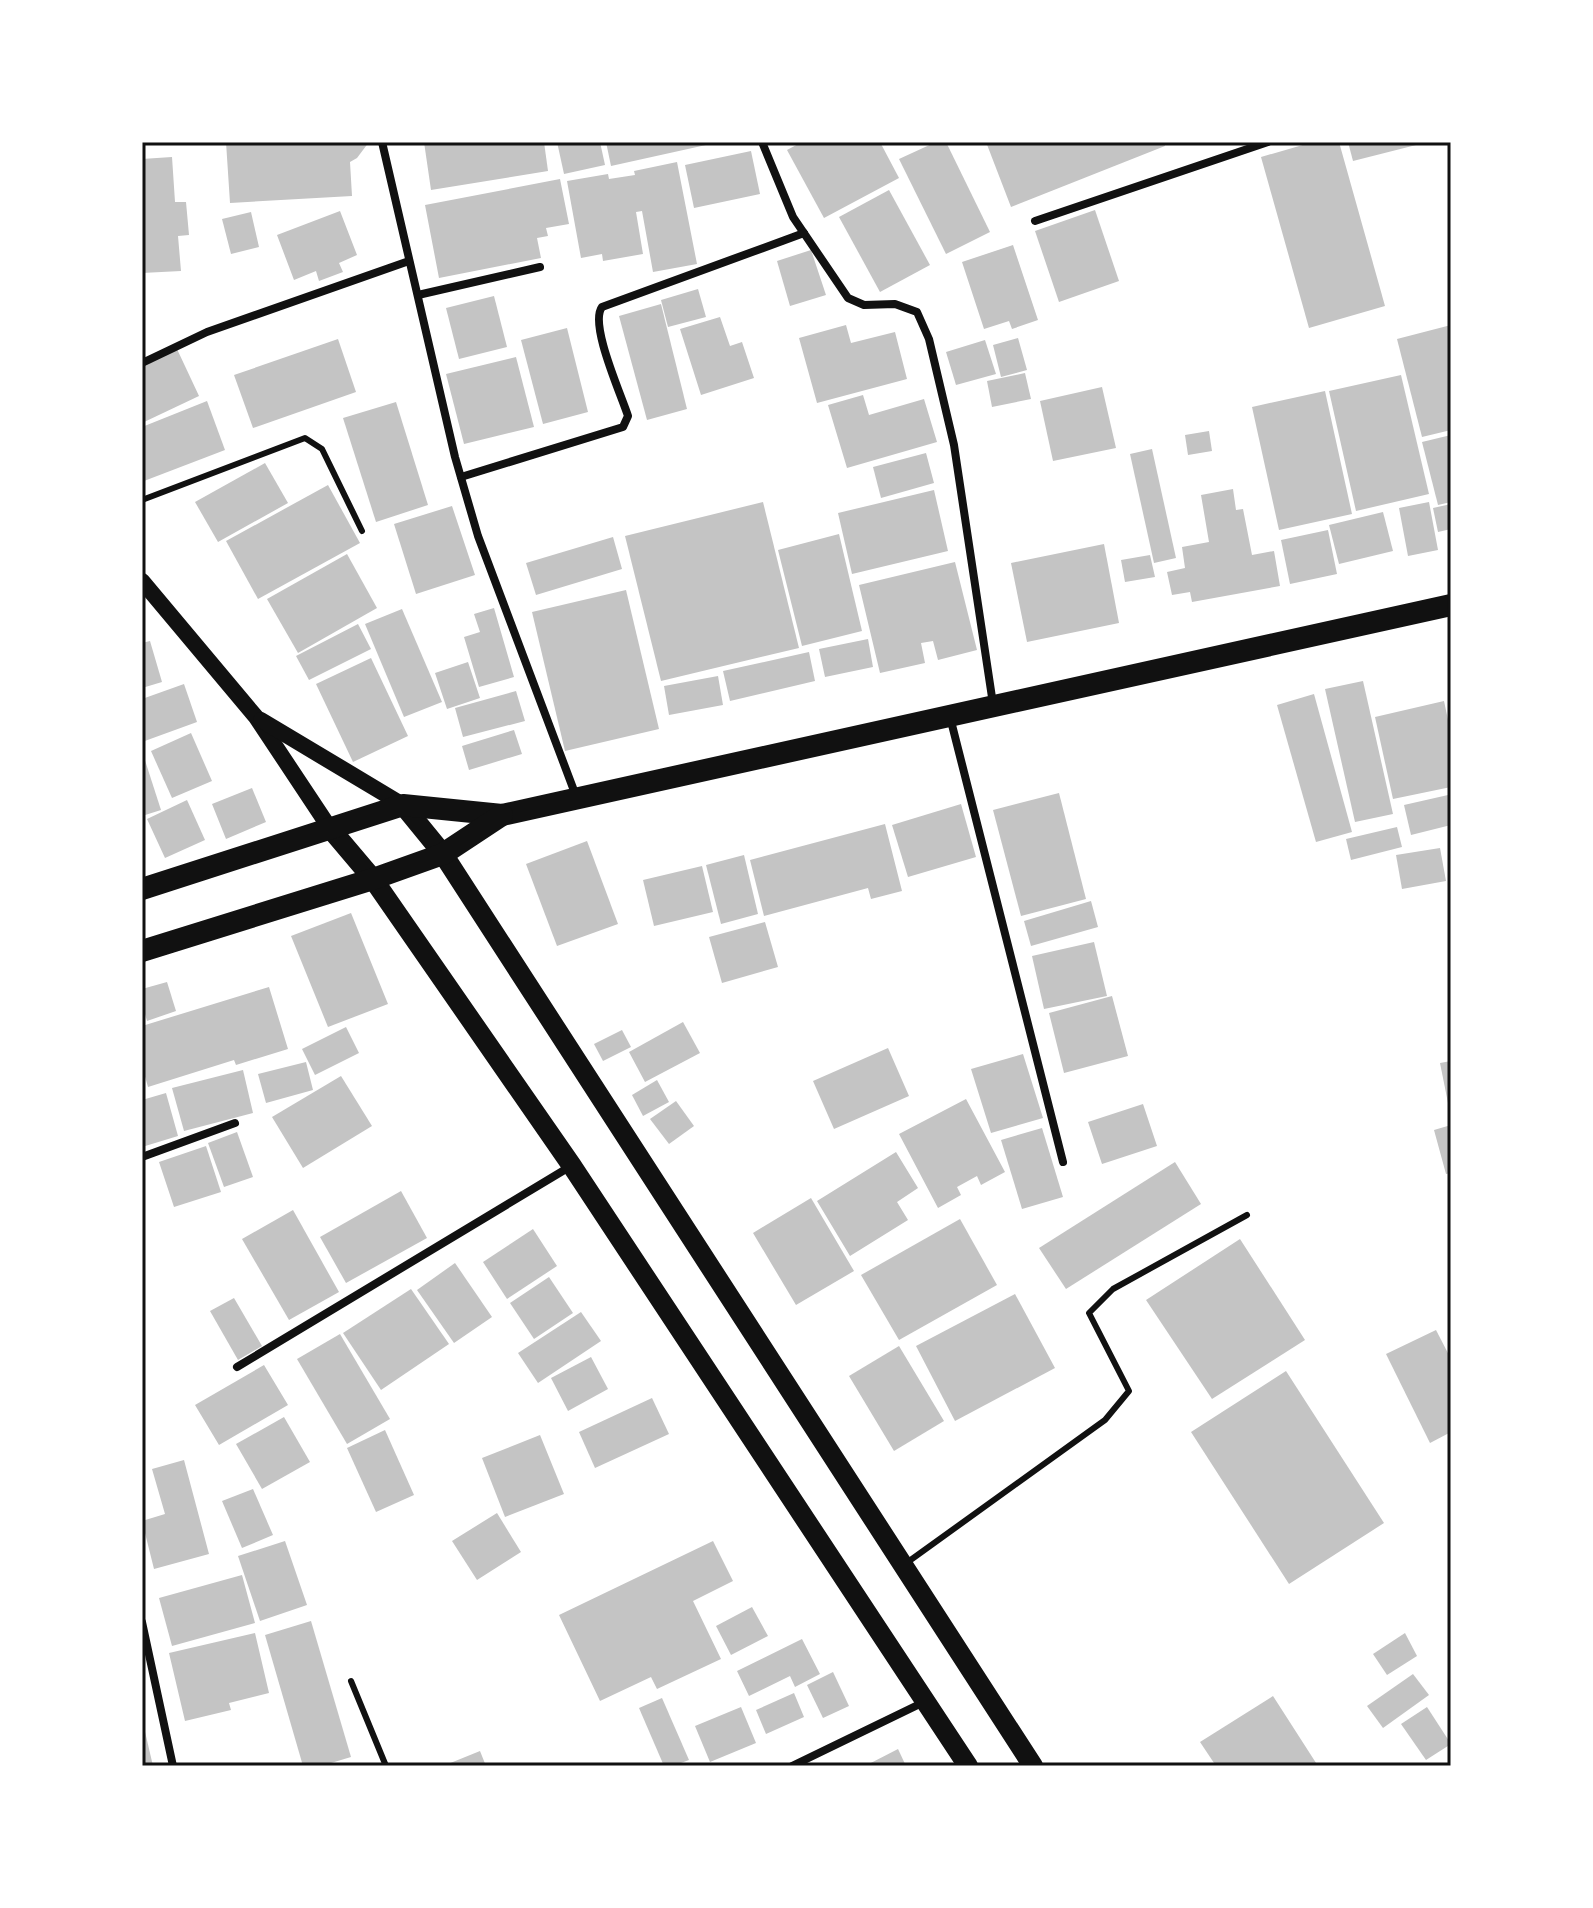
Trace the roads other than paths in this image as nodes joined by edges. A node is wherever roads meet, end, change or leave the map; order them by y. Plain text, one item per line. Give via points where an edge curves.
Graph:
1 (382, 142) edge
2 (762, 142) edge
3 (1268, 142) edge
4 (1035, 221) dead end
5 (804, 233) junction
6 (409, 261) junction
7 (540, 267) dead end
8 (418, 295) junction
9 (142, 363) edge
10 (461, 477) junction
11 (142, 500) edge
12 (362, 531) dead end
13 (142, 581) edge
14 (1451, 605) edge
15 (993, 706) junction
16 (950, 716) junction
17 (256, 717) junction
18 (577, 798) junction
19 (403, 805) junction
20 (502, 815) junction
21 (329, 827) junction
22 (443, 854) junction
23 (373, 879) junction
24 (142, 889) edge
25 (142, 951) edge
26 (235, 1123) dead end
27 (142, 1157) edge
28 (1063, 1162) dead end
29 (572, 1166) junction
30 (1247, 1215) dead end
31 (237, 1367) dead end
32 (905, 1564) junction
33 (142, 1622) edge
34 (351, 1681) dead end
35 (925, 1701) junction
36 (173, 1766) edge
37 (386, 1766) edge
38 (792, 1766) edge
39 (968, 1766) edge
40 (1033, 1766) edge

1 - 6 street
2 - 5 street
3 - 4 street
5 - 10 street via 602,307 600,332 626,423 619,430
5 - 15 street via 848,298 917,312 929,339 954,445
6 - 8 street
6 - 9 street via 207,332
7 - 8 street
8 - 10 street
10 - 18 street via 478,536
11 - 12 lane via 305,438 322,449
13 - 17 main road
14 - 15 highway
15 - 16 highway
16 - 18 highway
16 - 28 street
17 - 19 main road
17 - 21 main road
18 - 20 highway
19 - 20 highway
19 - 21 highway
19 - 22 main road
20 - 22 highway
21 - 23 main road
21 - 24 highway
22 - 23 highway
22 - 32 main road
23 - 25 highway
23 - 29 main road
26 - 27 street
29 - 31 street
29 - 35 main road
30 - 32 lane via 1113,1289 1089,1313 1129,1391 1105,1420
32 - 40 main road
33 - 36 street
34 - 37 lane
35 - 38 street
35 - 39 main road

